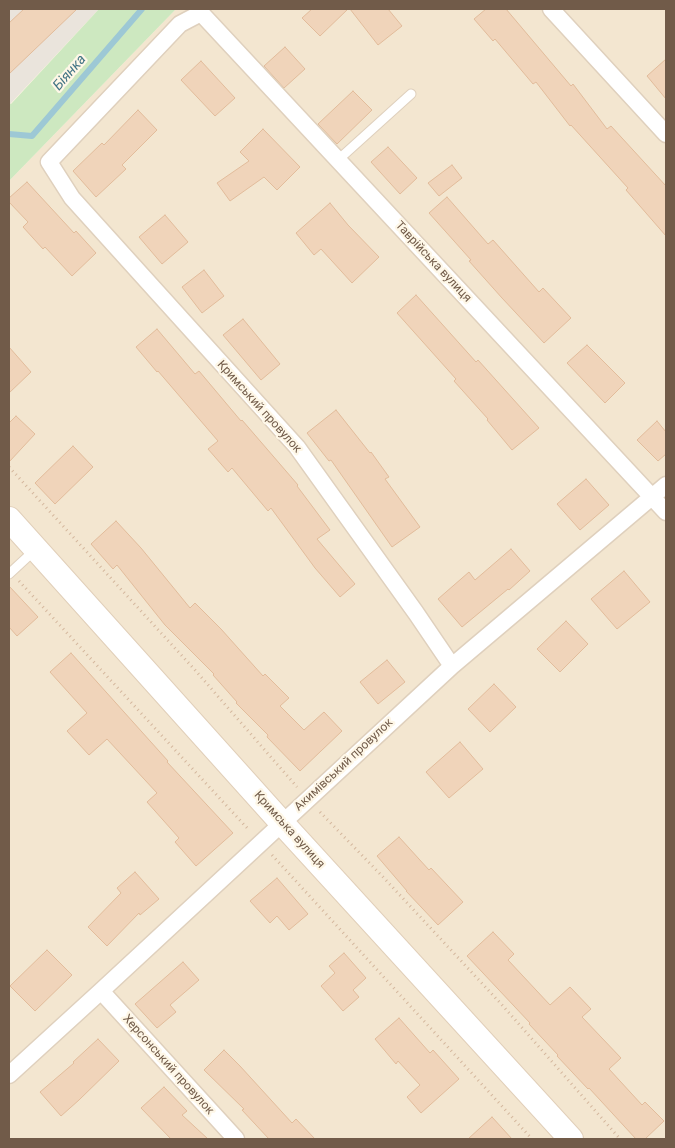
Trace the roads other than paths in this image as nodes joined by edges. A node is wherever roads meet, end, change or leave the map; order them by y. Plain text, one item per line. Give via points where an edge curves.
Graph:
1 (551, 9) edge
2 (411, 94) dead end
3 (666, 134) edge
4 (338, 160) junction
5 (49, 162) joint
6 (666, 485) edge
7 (652, 497) junction
8 (666, 512) edge
9 (9, 519) edge
10 (36, 548) junction
11 (9, 574) edge
12 (452, 666) junction
13 (282, 823) junction
14 (101, 992) junction
15 (9, 1075) edge
16 (236, 1139) edge
17 (571, 1139) edge

1 - 3 street
2 - 4 lane
4 - 5 street, Таврійська вулиця via 200,13 180,24
4 - 7 street, Таврійська вулиця
5 - 12 street, Кримський провулок via 72,198 297,448
6 - 7 street, Акимівський провулок
7 - 8 street, Таврійська вулиця
7 - 12 street, Акимівський провулок
9 - 10 street, Кримська вулиця
10 - 11 lane
10 - 13 street, Кримська вулиця
12 - 13 street, Акимівський провулок
13 - 14 street, Акимівський провулок
13 - 17 street, Кримська вулиця
14 - 15 street, Акимівський провулок
14 - 16 street, Херсонський провулок

